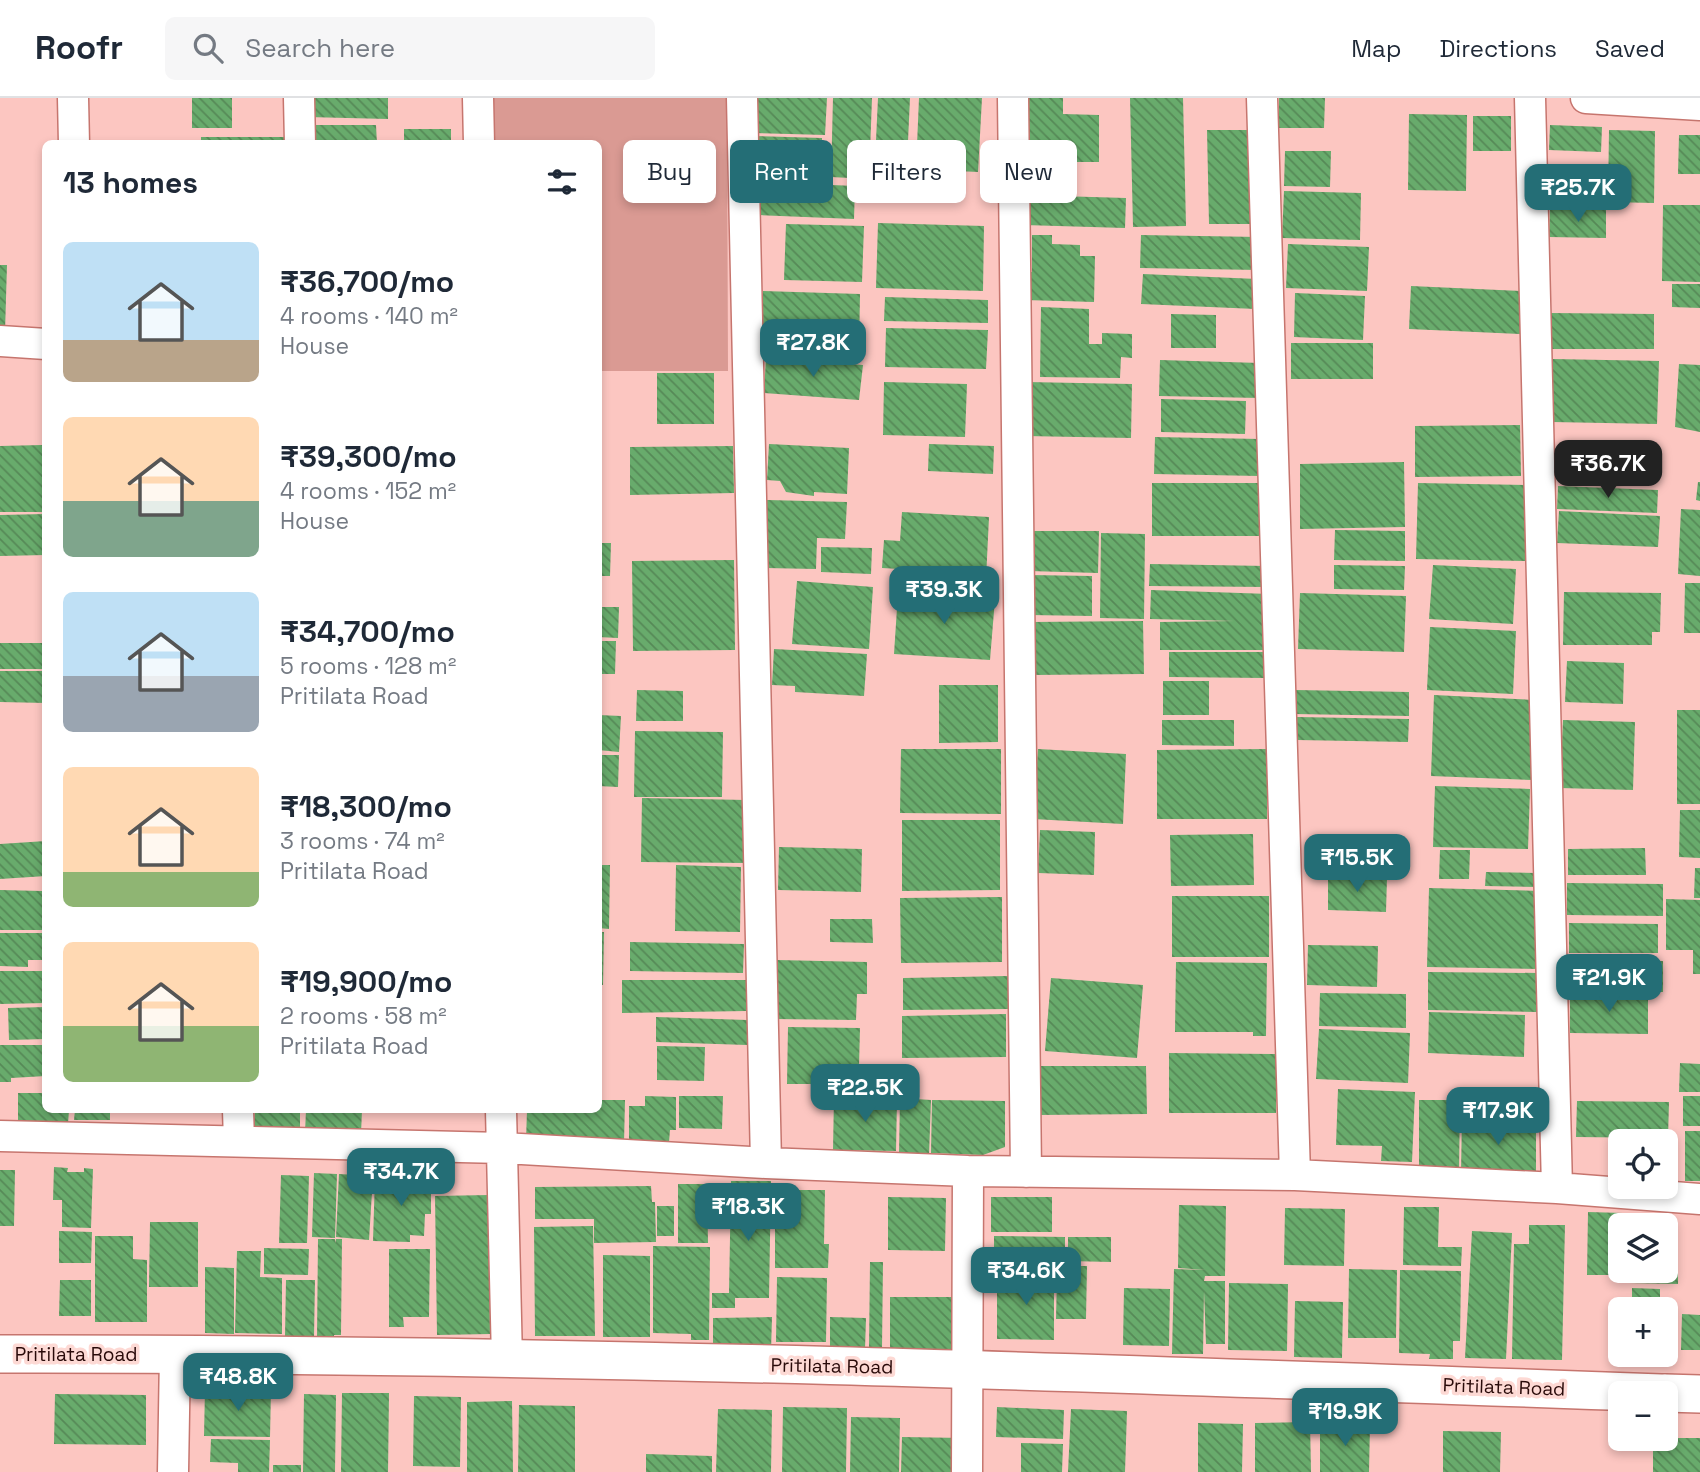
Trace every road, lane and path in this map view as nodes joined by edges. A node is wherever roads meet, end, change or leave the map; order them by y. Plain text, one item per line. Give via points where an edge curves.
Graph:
1 (73, 98) edge
2 (299, 98) edge
3 (478, 98) edge
4 (742, 98) edge
5 (1013, 98) edge
6 (1262, 98) edge
7 (1530, 98) edge
8 (1586, 98) edge
9 (1700, 105) edge
10 (74, 140) edge
11 (300, 140) edge
12 (479, 140) edge
13 (0, 341) edge
14 (42, 344) edge
15 (238, 1113) edge
16 (501, 1113) edge
17 (0, 1136) edge
18 (239, 1140) junction
19 (502, 1148) junction
20 (766, 1163) junction
21 (968, 1171) junction
22 (1026, 1172) junction
23 (1295, 1175) junction
24 (1558, 1188) junction
25 (1700, 1199) edge
26 (0, 1354) edge
27 (175, 1354) junction
28 (507, 1360) junction
29 (968, 1368) junction
30 (1608, 1391) edge
31 (1678, 1393) edge
32 (1700, 1394) edge
33 (173, 1472) edge
34 (967, 1472) edge

1 - 10 street
2 - 11 street
3 - 12 street
4 - 20 street
5 - 22 street
6 - 23 street
7 - 24 street
8 - 9 street
13 - 14 street
15 - 18 street
16 - 19 street
17 - 18 street
18 - 19 street
19 - 20 street
19 - 28 street
20 - 21 street
21 - 22 street
21 - 29 street
22 - 23 street
23 - 24 street
24 - 25 street
26 - 27 street, Pritilata Road
27 - 28 street, Pritilata Road
27 - 33 street
28 - 29 street, Pritilata Road
29 - 30 street, Pritilata Road
29 - 34 street
31 - 32 street, Pritilata Road

